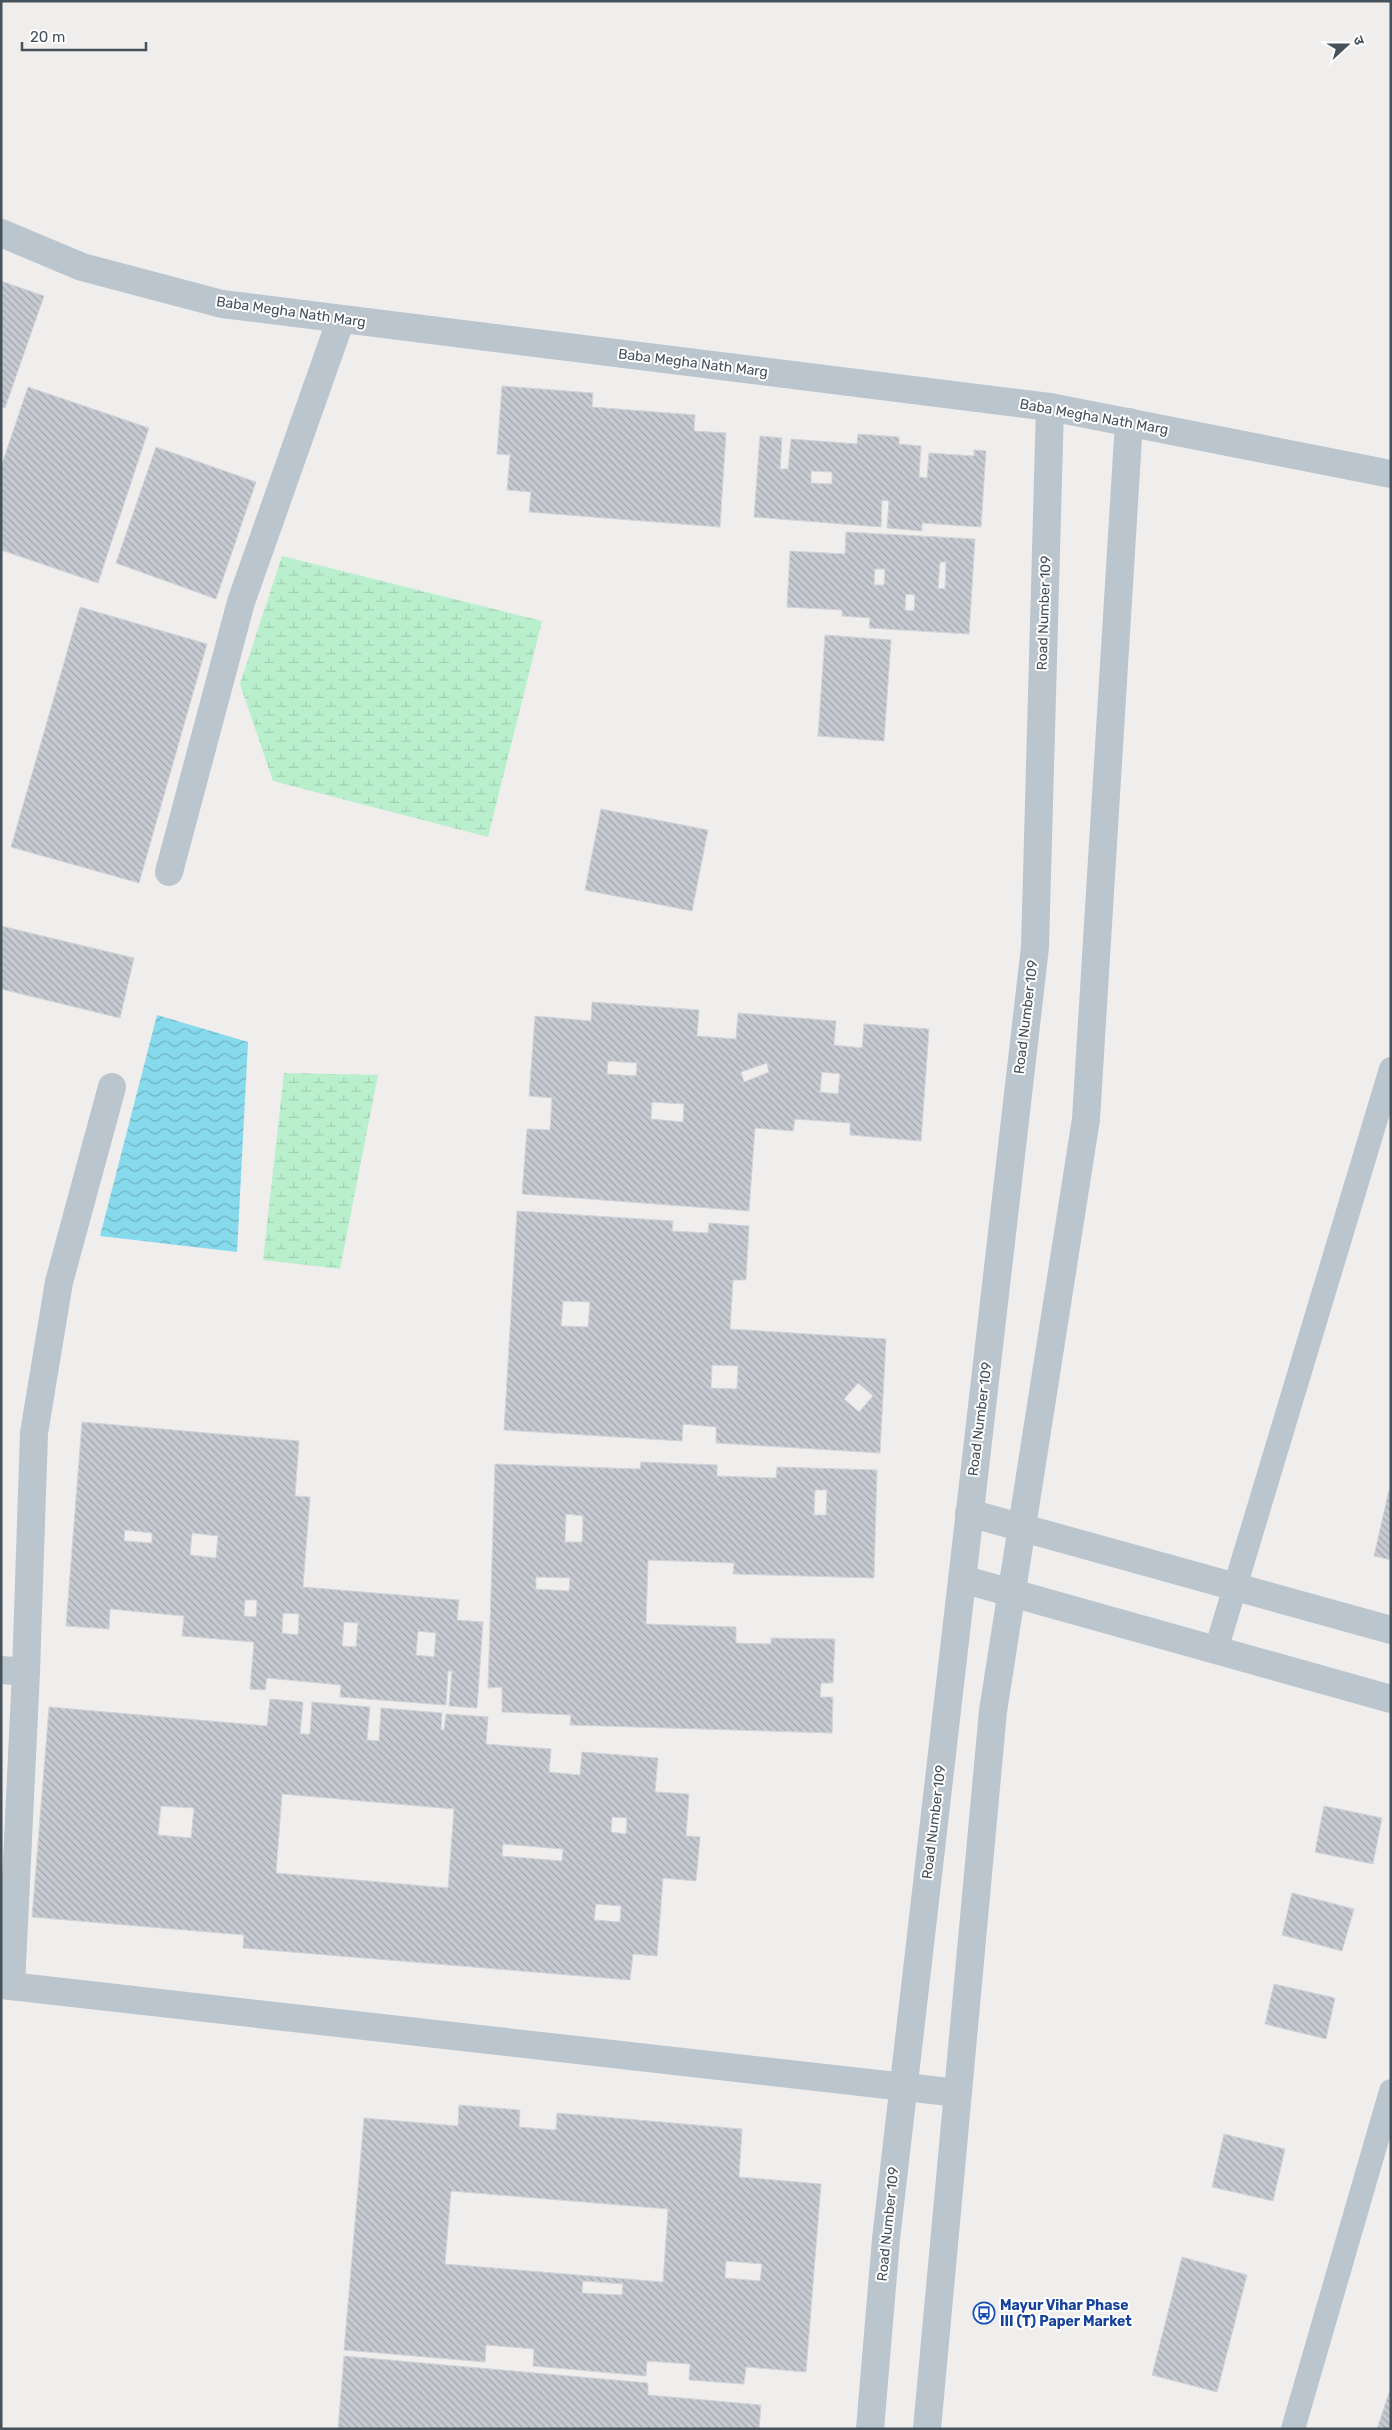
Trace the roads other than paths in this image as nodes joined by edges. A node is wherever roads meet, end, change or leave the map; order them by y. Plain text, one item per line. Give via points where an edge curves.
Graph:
1 (1, 233) edge
2 (341, 319) junction
3 (1050, 407) junction
4 (1129, 422) junction
5 (1391, 474) edge
6 (169, 872) dead end
7 (1391, 1068) edge
8 (112, 1087) dead end
9 (969, 1513) junction
10 (1022, 1528) junction
11 (962, 1579) junction
12 (1235, 1586) junction
13 (1012, 1593) junction
14 (1391, 1630) edge
15 (1216, 1650) junction
16 (14, 1671) edge
17 (1391, 1699) edge
18 (6, 1985) edge
19 (903, 2087) junction
20 (1391, 2091) edge
21 (958, 2093) junction
22 (870, 2429) edge
23 (926, 2429) edge
24 (1293, 2429) edge

1 - 2 street, Baba Megha Nath Marg via 82,267 222,304
2 - 3 street, Baba Megha Nath Marg
2 - 6 street via 241,602
3 - 4 street, Baba Megha Nath Marg
3 - 9 street, Road Number 109 via 1035,947
4 - 5 street, Baba Megha Nath Marg
4 - 10 street via 1086,1119
7 - 12 lane
8 - 16 street via 59,1282 34,1433
9 - 10 street
9 - 11 street, Road Number 109
10 - 12 street
10 - 13 street
11 - 13 street
11 - 19 street, Road Number 109
12 - 14 street
12 - 15 lane
13 - 15 street
13 - 21 street via 994,1711
15 - 17 street
16 - 18 street
18 - 19 street
19 - 21 street
19 - 22 street, Road Number 109
20 - 24 lane
21 - 23 street

